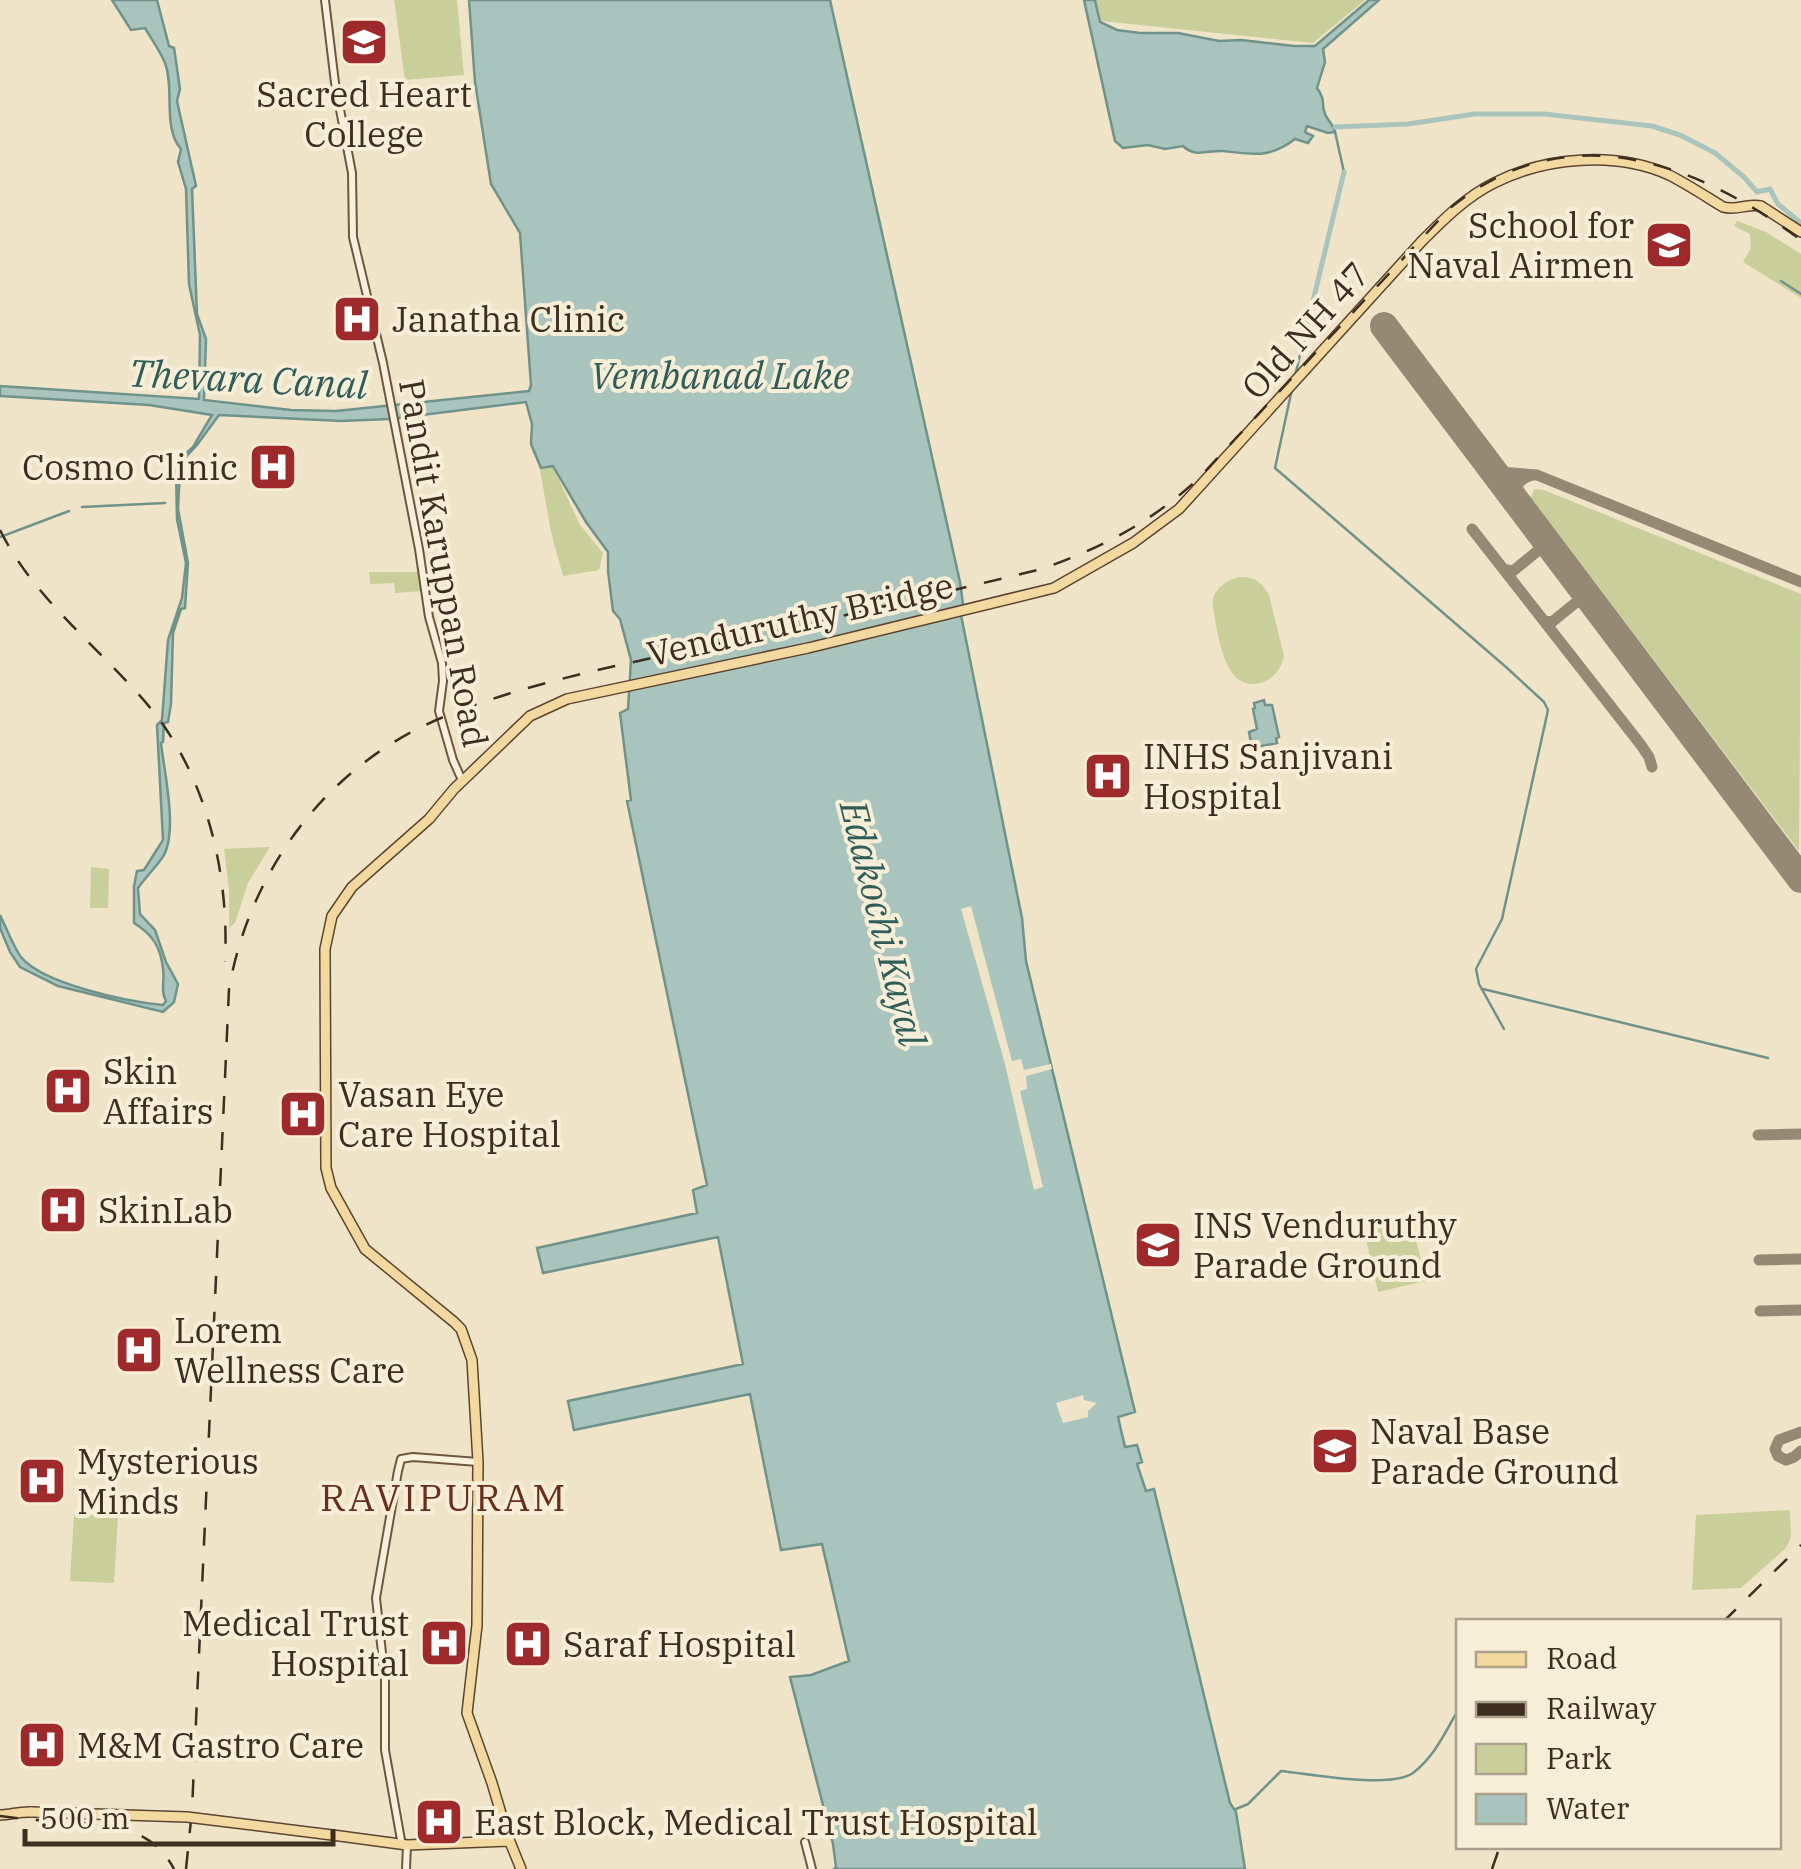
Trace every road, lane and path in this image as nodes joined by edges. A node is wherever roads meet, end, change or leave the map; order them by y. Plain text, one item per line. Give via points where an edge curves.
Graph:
1 (326, 0) edge
2 (1801, 232) edge
3 (1033, 592) joint
4 (463, 780) junction
5 (475, 1462) junction
6 (0, 1811) edge
7 (505, 1839) junction
8 (404, 1842) junction
9 (805, 1842) dead end
10 (406, 1869) edge
11 (518, 1869) edge
12 (812, 1869) edge

1 - 4 main road, Pandit Karuppan Road via 352,173 353,236 442,663 439,711
2 - 3 main road, Old NH 47 via 1761,206 1722,207 1667,174 1618,162 1554,163 1495,183 1422,241 1179,509 1064,584
3 - 4 main road, Venduruthy Bridge via 568,699 530,716
4 - 5 main road, Venduruthy Bridge via 430,819 362,873 332,916 322,1070 329,1189 365,1249 459,1331
5 - 7 main road via 462,1713
5 - 8 main road via 414,1457 402,1459 398,1470 376,1598 386,1680 385,1750
6 - 8 main road, bridge via 187,1817
7 - 8 main road
7 - 11 main road
8 - 10 main road
9 - 12 main road

